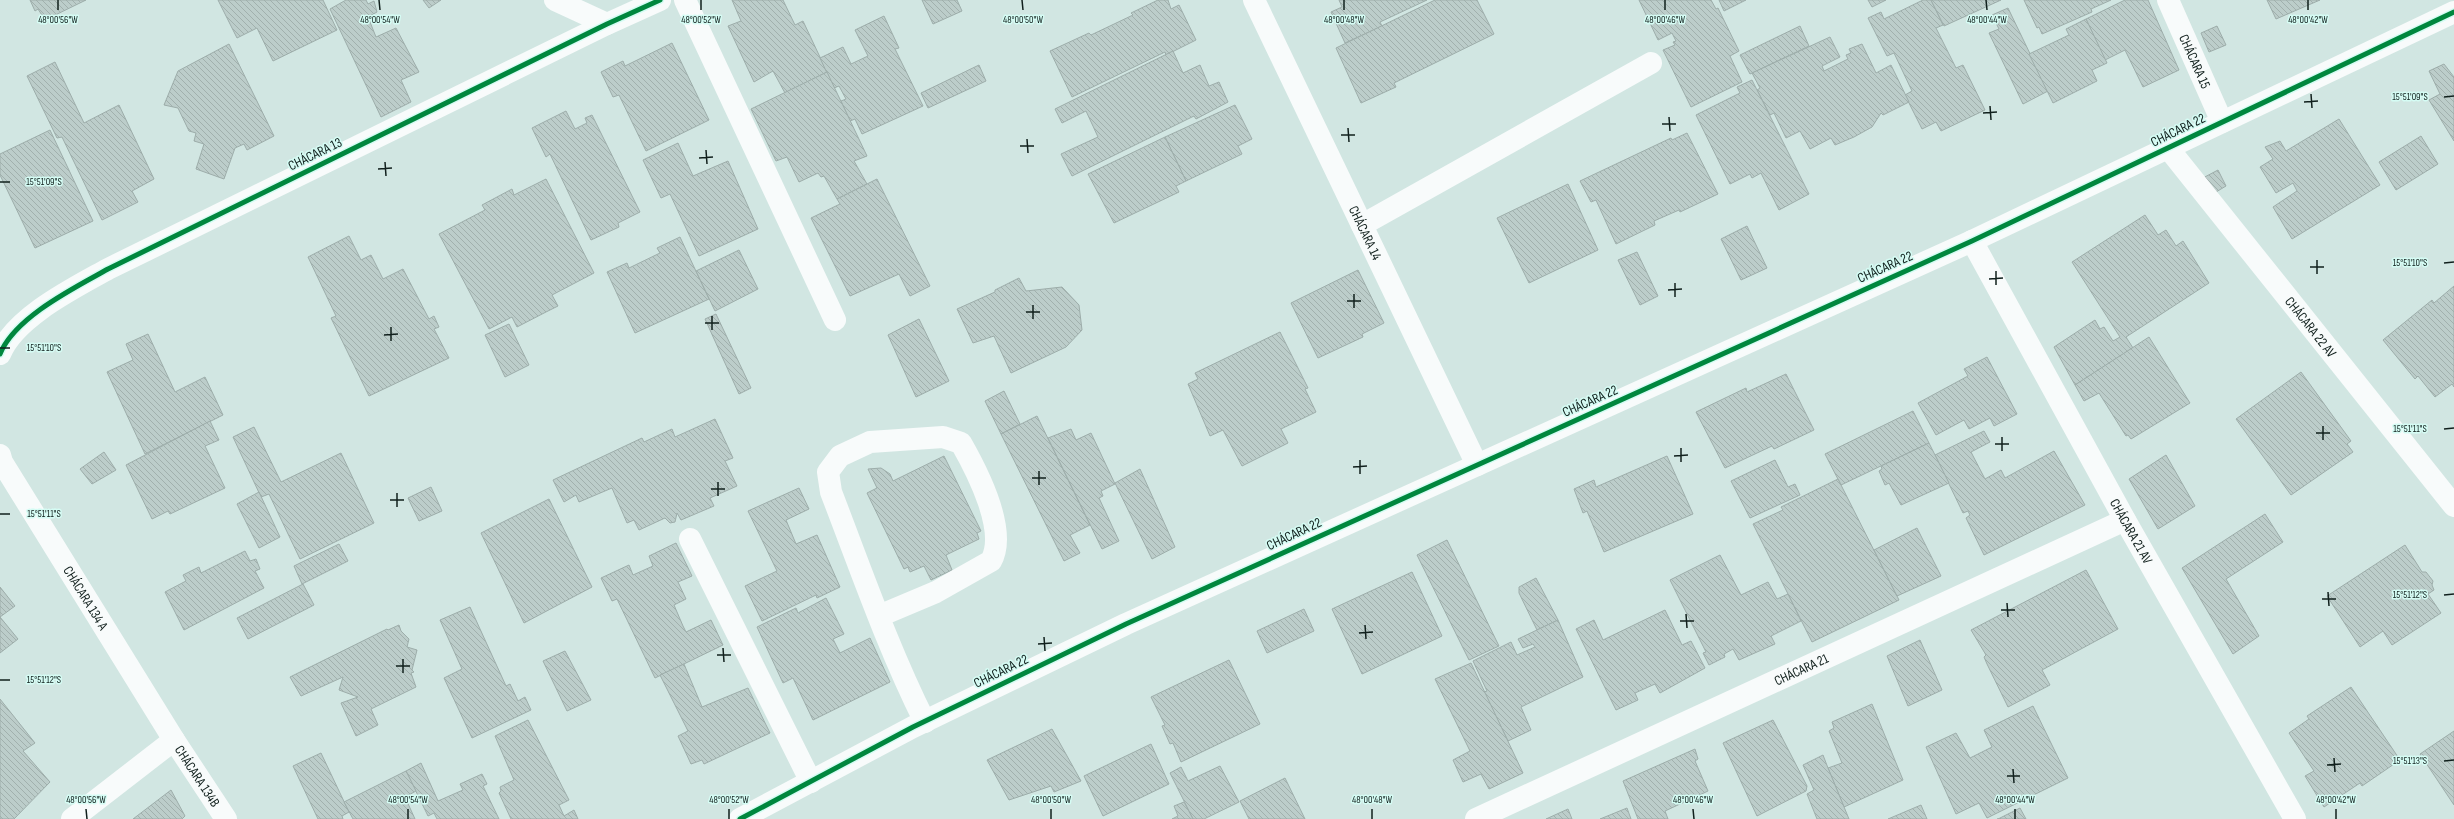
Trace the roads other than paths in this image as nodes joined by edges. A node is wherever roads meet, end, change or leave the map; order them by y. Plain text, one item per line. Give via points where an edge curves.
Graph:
1 (555, 0) edge
2 (660, 0) edge
3 (685, 0) edge
4 (1254, 0) edge
5 (2168, 0) edge
6 (2454, 12) edge
7 (607, 24) junction
8 (1651, 63) dead end
9 (2222, 122) junction
10 (2168, 148) junction
11 (1362, 225) junction
12 (1972, 241) junction
13 (835, 320) dead end
14 (0, 354) edge
15 (0, 455) edge
16 (1477, 465) junction
17 (2454, 506) edge
18 (2125, 520) junction
19 (690, 539) dead end
20 (879, 616) junction
21 (925, 722) junction
22 (174, 740) junction
23 (811, 782) junction
24 (72, 819) edge
25 (226, 819) edge
26 (740, 819) edge
27 (1476, 819) edge
28 (2295, 819) edge

1 - 7 street
2 - 7 street, CHÁCARA 13
3 - 13 street
4 - 11 street, CHÁCARA 14
5 - 9 street, CHÁCARA 15
6 - 9 street, CHÁCARA 22
7 - 14 street, CHÁCARA 13 via 108,268 45,305 5,342
8 - 11 street
9 - 10 street, CHÁCARA 22
10 - 12 street, CHÁCARA 22
10 - 17 street, CHÁCARA 22 AV
11 - 16 street, CHÁCARA 14
12 - 16 street, CHÁCARA 22
12 - 18 street, CHÁCARA 21 AV
15 - 22 street, CHÁCARA 134 A
16 - 21 street, CHÁCARA 22 via 1133,620
18 - 27 street, CHÁCARA 21
18 - 28 street, CHÁCARA 21 AV
19 - 23 street
20 - 20 street via 831,492 828,472 840,456 870,442 943,437 961,443 975,467 997,533 996,552 992,561 936,592
20 - 21 street via 902,676
21 - 23 street, CHÁCARA 22
22 - 24 street, CHÁCARA 134B
22 - 25 street, CHÁCARA 134B
23 - 26 street, CHÁCARA 22

